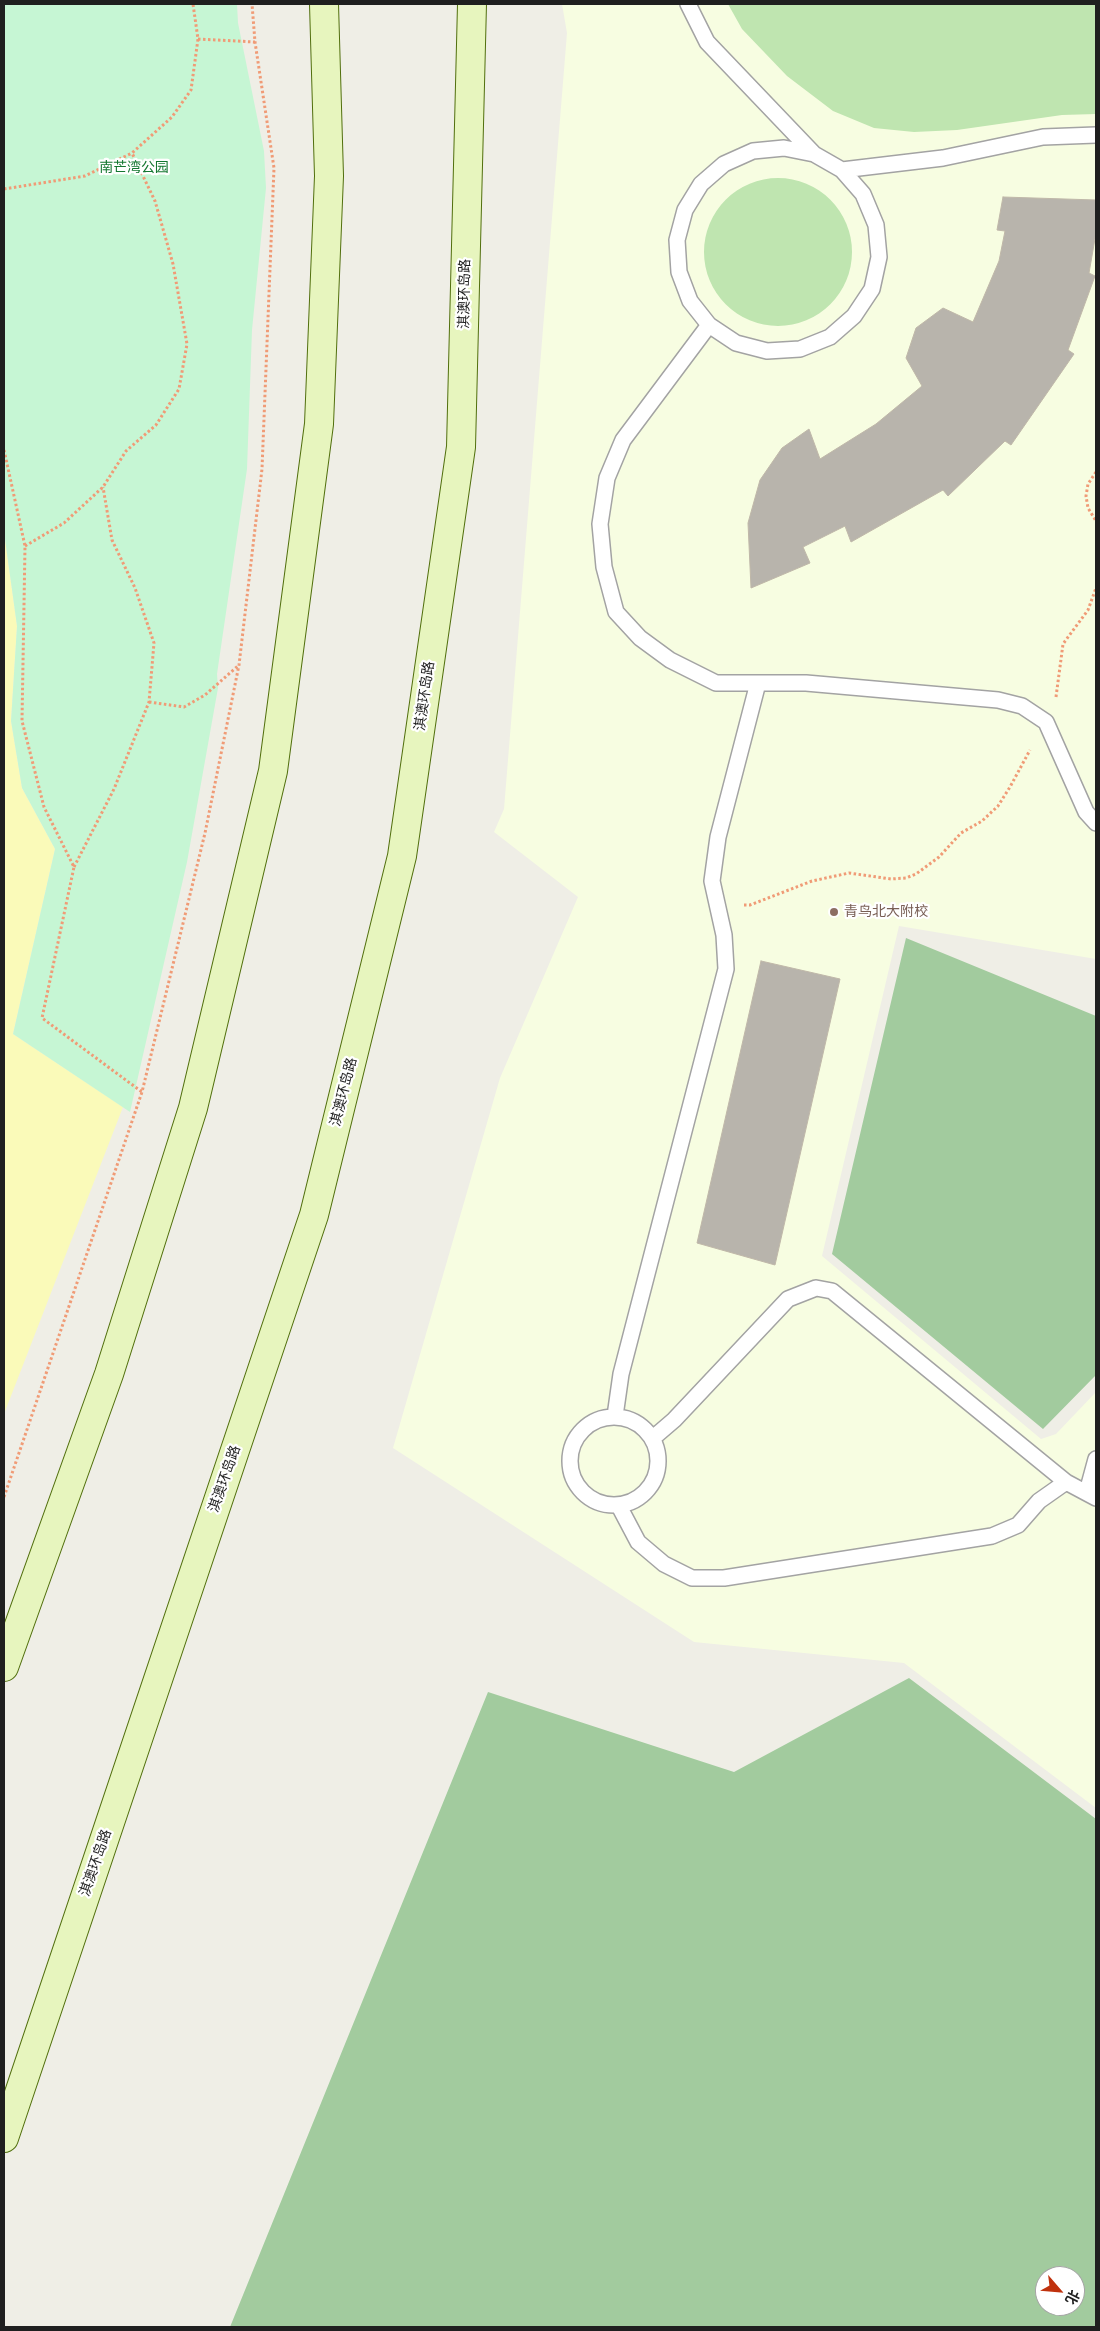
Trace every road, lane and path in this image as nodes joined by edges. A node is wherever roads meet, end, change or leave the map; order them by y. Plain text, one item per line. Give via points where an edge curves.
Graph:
1 (193, 4) edge
2 (252, 4) edge
3 (324, 4) edge
4 (472, 4) edge
5 (688, 4) edge
6 (198, 40) junction
7 (255, 42) junction
8 (1096, 135) edge
9 (132, 153) junction
10 (814, 154) junction
11 (842, 170) junction
12 (4, 188) edge
13 (709, 325) junction
14 (4, 450) edge
15 (1096, 472) edge
16 (103, 486) junction
17 (1096, 521) edge
18 (25, 546) junction
19 (1096, 588) edge
20 (239, 665) junction
21 (758, 683) junction
22 (149, 702) junction
23 (1046, 722) junction
24 (1096, 823) edge
25 (74, 867) junction
26 (719, 906) junction
27 (142, 1092) junction
28 (615, 1416) junction
29 (653, 1438) junction
30 (1096, 1459) edge
31 (1066, 1482) junction
32 (1092, 1495) edge
33 (4, 1497) edge
34 (620, 1506) junction
35 (4, 1668) edge
36 (4, 2138) edge

1 - 6 path
2 - 7 path
3 - 35 main road via 329,176 320,424 274,771 193,1108 109,1374
4 - 36 main road, 淇澳环岛路 via 461,447 402,856 314,1215
5 - 10 lane via 707,42
6 - 7 path
6 - 9 path via 191,90 172,117
7 - 20 path via 274,168 262,469
8 - 11 lane via 1043,137 944,158
9 - 12 path via 85,176
9 - 16 path via 155,201 171,255 186,344 179,389 156,425 126,451
10 - 11 lane
10 - 13 lane via 784,148 753,151 724,164 701,184 685,210 677,240 679,272 690,301
11 - 13 lane via 864,194 876,225 880,257 872,289 854,316 830,337 800,349 767,351 736,343
13 - 21 lane via 623,440 607,478 600,524 604,568 616,612 640,638 670,660 716,683
14 - 18 path
15 - 17 path via 1088,484 1086,496 1088,508
16 - 18 path via 64,524
16 - 22 path via 112,540 136,588 154,643
18 - 25 path via 22,721 44,807
19 - 23 path via 1088,610 1063,644 1057,694
20 - 22 path via 205,695 184,707
20 - 27 path via 204,833
21 - 23 lane via 806,683 998,700 1022,706
21 - 26 lane via 718,838 712,881
22 - 25 path via 114,789
23 - 24 lane via 1086,812
23 - 26 path via 998,806 916,874 891,879 849,873 812,881 750,906
25 - 27 path via 42,1018
26 - 28 lane via 726,970 621,1374
27 - 33 path
28 - 29 lane via 643,1427
28 - 34 lane via 587,1426 577,1436 569,1465 580,1491 591,1500
29 - 31 lane via 674,1420 788,1299 816,1288 832,1291
29 - 34 lane via 658,1453 654,1482 634,1502
30 - 32 lane
31 - 32 lane
31 - 34 lane via 1039,1502 1018,1525 992,1536 724,1578 692,1578 664,1564 638,1542

